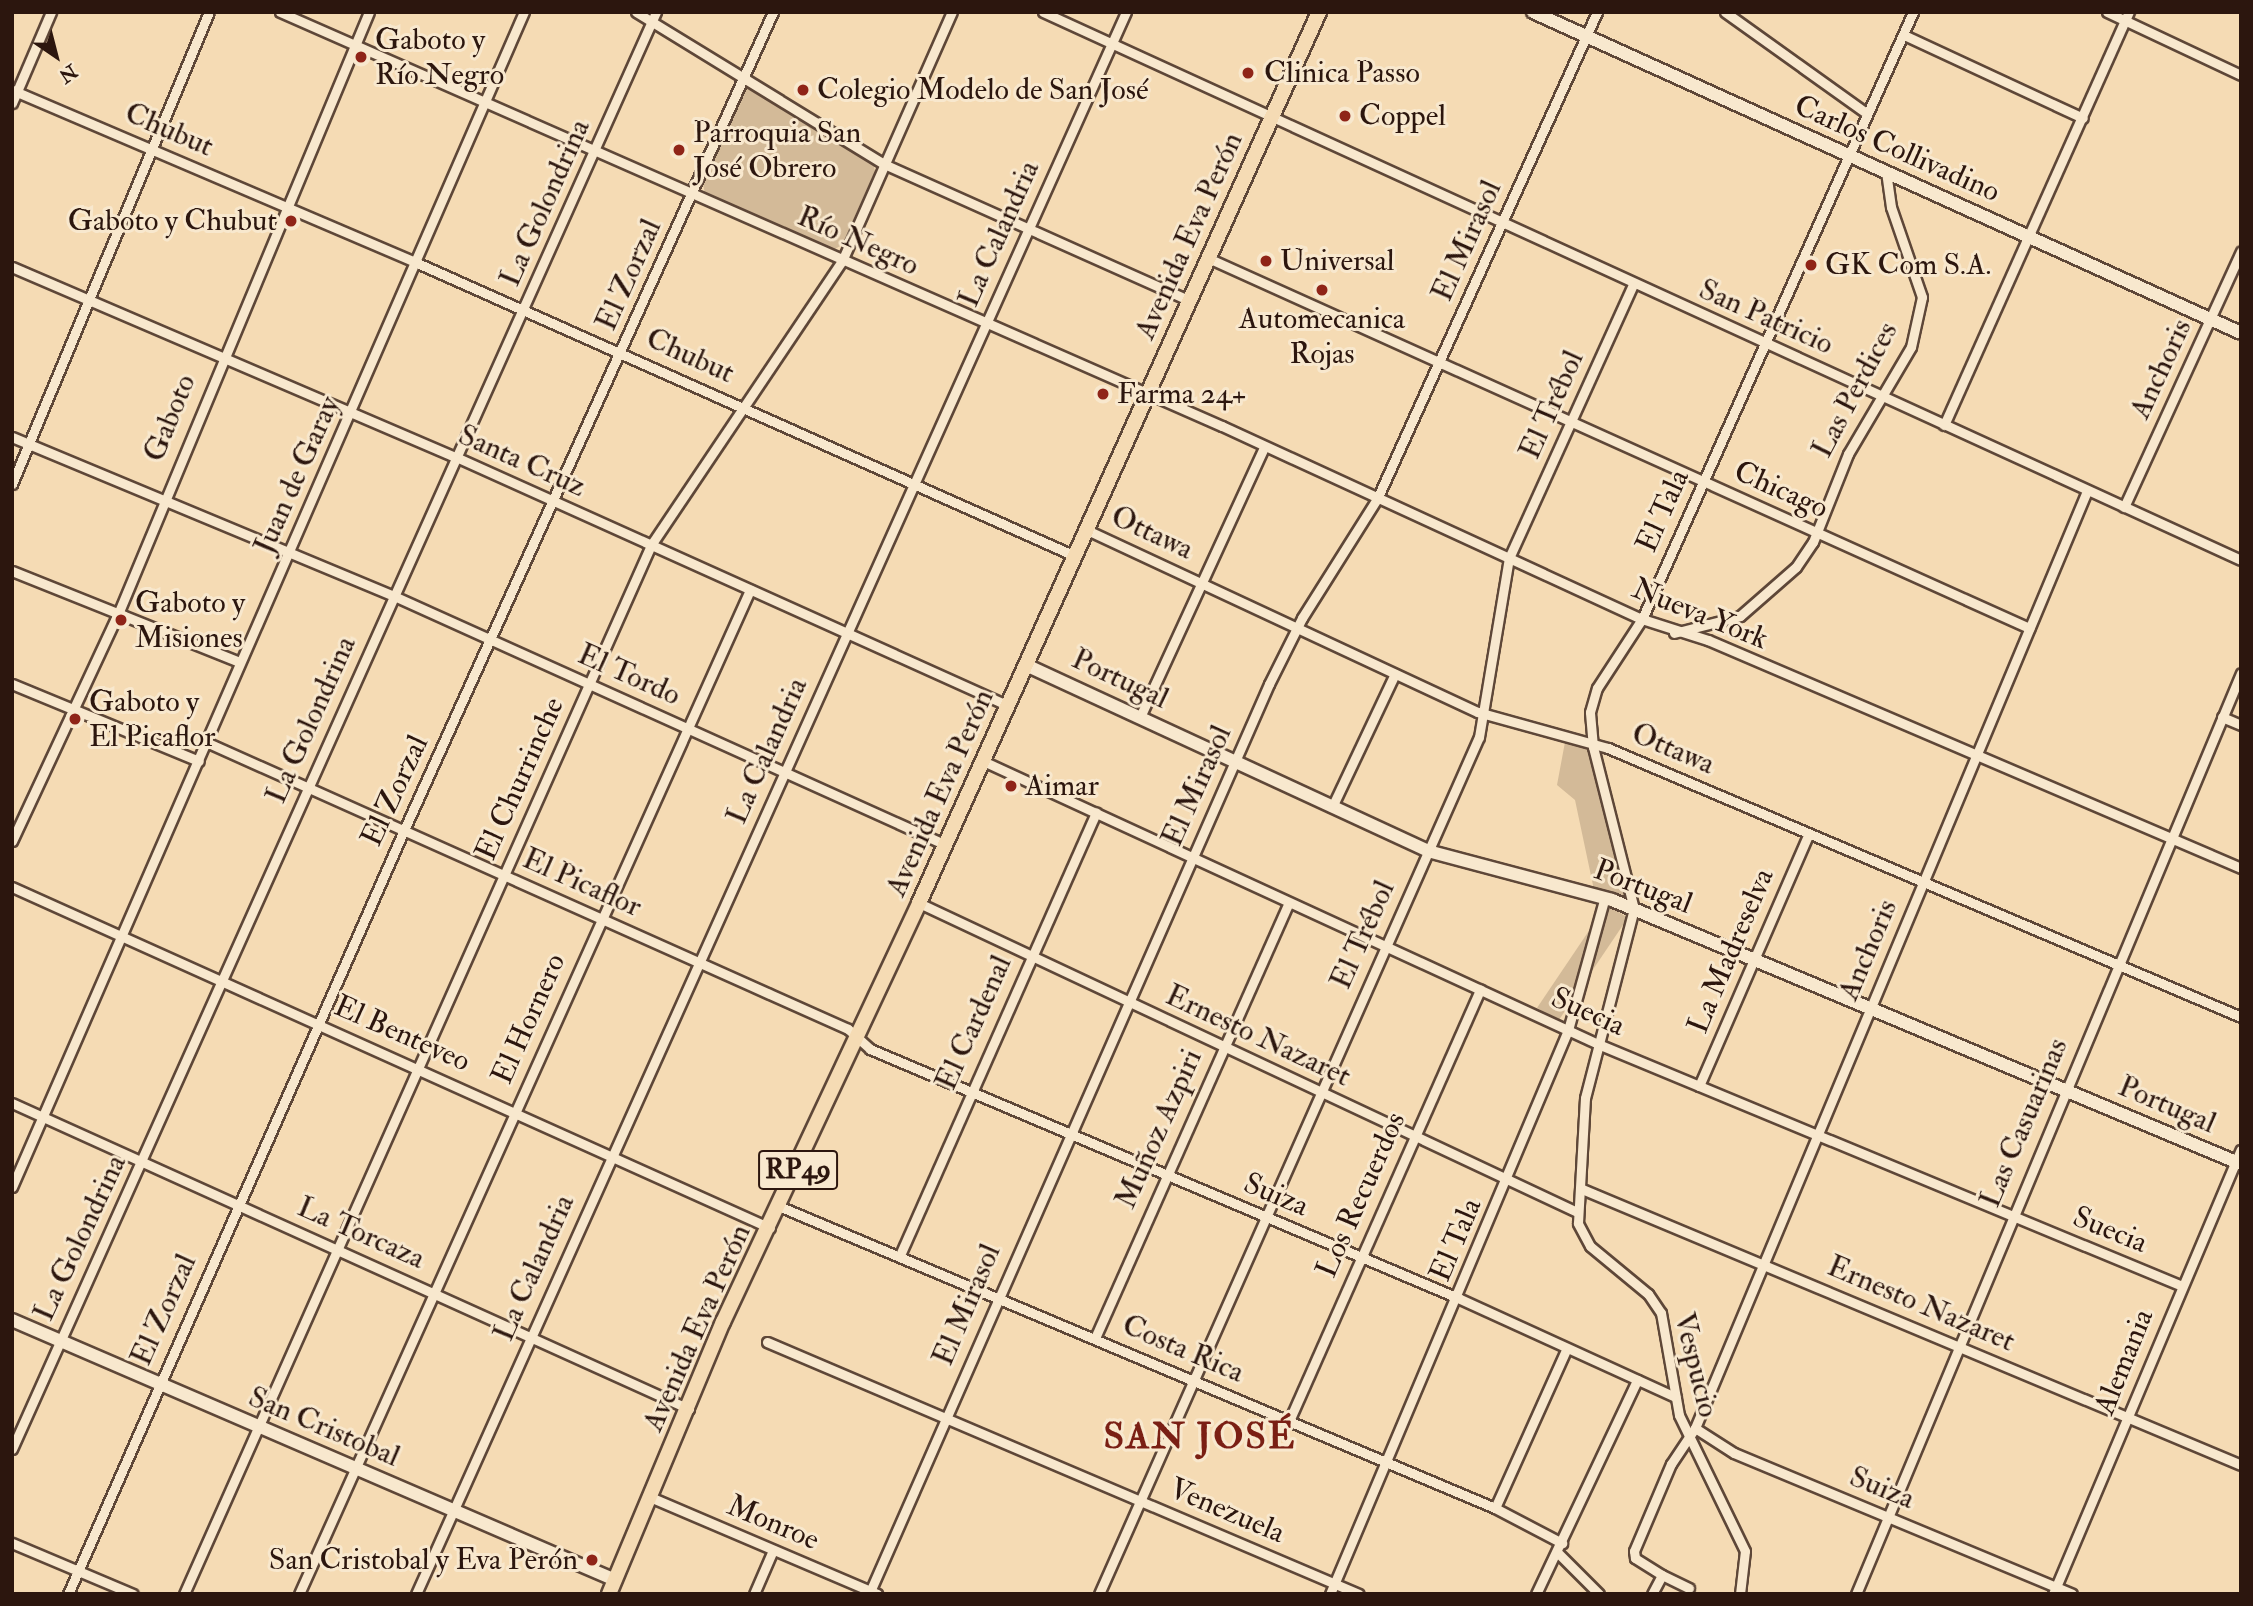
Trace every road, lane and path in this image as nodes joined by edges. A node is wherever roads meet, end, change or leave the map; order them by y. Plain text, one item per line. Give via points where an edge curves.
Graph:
1 (51, 12) edge
2 (209, 12) edge
3 (280, 12) edge
4 (369, 12) edge
5 (524, 12) edge
6 (636, 12) edge
7 (773, 12) edge
8 (952, 12) edge
9 (1043, 12) edge
10 (1126, 12) edge
11 (1319, 12) edge
12 (1533, 12) edge
13 (1597, 12) edge
14 (1725, 12) edge
15 (1913, 12) edge
16 (2107, 12) edge
17 (655, 16) edge
18 (2127, 16) edge
19 (1904, 35) junction
20 (1586, 36) junction
21 (1111, 44) junction
22 (355, 45) junction
23 (745, 74) junction
24 (2241, 75) edge
25 (15, 91) edge
26 (486, 101) junction
27 (12, 103) edge
28 (1866, 113) junction
29 (1271, 118) junction
30 (2083, 118) junction
31 (151, 149) junction
32 (597, 150) junction
33 (1849, 157) junction
34 (884, 164) junction
35 (1886, 173) junction
36 (692, 193) junction
37 (287, 206) junction
38 (1501, 225) junction
39 (1029, 228) junction
40 (2029, 237) junction
41 (2241, 252) edge
42 (1208, 258) junction
43 (842, 261) junction
44 (415, 262) junction
45 (12, 267) edge
46 (1633, 285) junction
47 (88, 299) junction
48 (1188, 300) junction
49 (524, 309) junction
50 (2211, 320) junction
51 (986, 324) junction
52 (2241, 333) edge
53 (1764, 344) junction
54 (622, 353) junction
55 (221, 356) junction
56 (1439, 362) junction
57 (1146, 395) junction
58 (1885, 396) junction
59 (744, 406) junction
60 (352, 412) junction
61 (1570, 423) junction
62 (1944, 425) junction
63 (12, 437) edge
64 (29, 444) junction
65 (1264, 448) junction
66 (456, 457) junction
67 (1703, 482) junction
68 (12, 484) edge
69 (914, 484) junction
70 (2087, 491) junction
71 (1377, 499) junction
72 (163, 500) junction
73 (554, 502) junction
74 (2124, 507) junction
75 (1087, 530) junction
76 (1815, 532) junction
77 (652, 545) junction
78 (291, 551) junction
79 (1075, 556) junction
80 (1510, 558) junction
81 (2241, 560) edge
82 (12, 571) edge
83 (1200, 582) junction
84 (751, 590) junction
85 (394, 596) junction
86 (118, 614) junction
87 (1642, 619) junction
88 (1297, 628) junction
89 (2029, 628) junction
90 (846, 633) junction
91 (1674, 633) junction
92 (493, 641) junction
93 (240, 662) junction
94 (1026, 665) junction
95 (2241, 673) edge
96 (1395, 674) junction
97 (12, 684) edge
98 (589, 685) junction
99 (1009, 706) junction
100 (73, 708) junction
101 (1486, 715) junction
102 (1140, 717) junction
103 (2222, 717) junction
104 (2241, 725) edge
105 (687, 727) junction
106 (206, 742) junction
107 (1593, 747) junction
108 (1975, 758) junction
109 (199, 761) junction
110 (983, 761) junction
111 (1235, 762) junction
112 (784, 773) junction
113 (308, 786) junction
114 (1332, 807) junction
115 (1096, 813) junction
116 (404, 830) junction
117 (1808, 835) junction
118 (2170, 838) junction
119 (12, 841) edge
120 (946, 845) junction
121 (1427, 851) junction
122 (1192, 858) junction
123 (2241, 868) edge
124 (503, 875) junction
125 (1922, 883) junction
126 (12, 887) edge
127 (1605, 897) junction
128 (919, 903) junction
129 (1289, 903) junction
130 (1634, 909) junction
131 (601, 918) junction
132 (121, 935) junction
133 (1385, 947) junction
134 (1031, 957) junction
135 (1755, 961) junction
136 (699, 962) junction
137 (2117, 965) junction
138 (221, 980) junction
139 (1480, 989) junction
140 (1128, 1002) junction
141 (1870, 1009) junction
142 (2241, 1017) edge
143 (318, 1024) junction
144 (1568, 1030) junction
145 (858, 1039) junction
146 (1598, 1044) junction
147 (1222, 1046) junction
148 (416, 1067) junction
149 (1699, 1086) junction
150 (969, 1091) junction
151 (1318, 1091) junction
152 (2064, 1091) junction
153 (12, 1103) edge
154 (514, 1111) junction
155 (43, 1117) junction
156 (1068, 1133) junction
157 (1414, 1136) junction
158 (1817, 1136) junction
159 (612, 1156) junction
160 (2239, 1158) edge
161 (142, 1161) junction
162 (1165, 1175) junction
163 (1507, 1180) junction
164 (12, 1187) edge
165 (1582, 1189) junction
166 (239, 1204) junction
167 (781, 1206) junction
168 (1577, 1212) junction
169 (1263, 1216) junction
170 (2012, 1217) junction
171 (770, 1228) junction
172 (336, 1249) junction
173 (900, 1255) junction
174 (1360, 1258) junction
175 (1764, 1264) junction
176 (2182, 1286) junction
177 (432, 1292) junction
178 (997, 1298) junction
179 (1458, 1298) junction
180 (12, 1320) edge
181 (531, 1336) junction
182 (1095, 1338) junction
183 (59, 1340) junction
184 (767, 1342) dead end
185 (1958, 1347) junction
186 (1567, 1348) junction
187 (1191, 1380) junction
188 (1637, 1380) junction
189 (158, 1384) junction
190 (1675, 1397) junction
191 (689, 1409) junction
192 (945, 1418) junction
193 (2128, 1418) junction
194 (1289, 1421) junction
195 (255, 1427) junction
196 (1695, 1428) junction
197 (1687, 1440) junction
198 (12, 1449) edge
199 (1386, 1462) junction
200 (2241, 1465) edge
201 (353, 1469) junction
202 (650, 1497) junction
203 (1139, 1499) junction
204 (1495, 1508) junction
205 (452, 1510) junction
206 (1887, 1516) junction
207 (12, 1543) edge
208 (1560, 1548) junction
209 (773, 1550) junction
210 (78, 1571) junction
211 (1662, 1575) junction
212 (1334, 1583) junction
213 (612, 1587) edge
214 (1689, 1588) dead end
215 (2055, 1590) edge
216 (872, 1593) edge
217 (68, 1594) edge
218 (133, 1594) edge
219 (184, 1594) edge
220 (299, 1594) edge
221 (416, 1594) edge
222 (754, 1594) edge
223 (1098, 1594) edge
224 (1330, 1594) edge
225 (1359, 1594) edge
226 (1536, 1594) edge
227 (1599, 1594) edge
228 (1652, 1594) edge
229 (1741, 1594) edge
230 (1856, 1594) edge
231 (2072, 1594) edge

1 - 25 street
2 - 31 street
3 - 22 street, Río Negro
4 - 22 street, Gaboto
5 - 26 street, Juan de Garay
6 - 17 street
7 - 23 street, El Zorzal
8 - 34 street, El Churrinche
9 - 21 street, San Patricio
10 - 21 street, La Calandria
11 - 29 main road, Avenida Eva Perón / RP49
12 - 20 street, Carlos Collivadino
13 - 20 street, El Mirasol
14 - 28 street
15 - 19 street, El Tala
16 - 18 street
17 - 23 street
17 - 32 street, La Golondrina
18 - 24 street
18 - 30 street
19 - 28 street, El Tala
19 - 30 street
20 - 33 street, Carlos Collivadino
20 - 38 street, El Mirasol
21 - 29 street, San Patricio
21 - 39 street, La Calandria
22 - 26 street, Río Negro
22 - 37 street, Gaboto
23 - 34 street
23 - 36 street, El Zorzal
25 - 27 street
25 - 31 street, Chubut
26 - 32 street, Río Negro
26 - 44 street, Juan de Garay
28 - 33 street, El Tala
29 - 38 street, San Patricio
29 - 42 main road, Avenida Eva Perón / RP49
30 - 40 street
31 - 37 street, Chubut
31 - 47 street
32 - 36 street, Río Negro
32 - 49 street, La Golondrina
33 - 35 street, Carlos Collivadino
33 - 53 street, El Tala
34 - 39 street
34 - 43 street, El Churrinche
35 - 40 street, Carlos Collivadino
35 - 58 street, Las Perdices via 1891,207 1922,304 1911,347
36 - 43 street, Río Negro
36 - 54 street, El Zorzal
37 - 44 street, Chubut
37 - 55 street, Gaboto
38 - 46 street, San Patricio
38 - 56 street, El Mirasol
39 - 48 street
39 - 51 street, La Calandria
40 - 50 street, Carlos Collivadino
40 - 62 street
41 - 50 street, Anchoris
42 - 48 main road, Avenida Eva Perón / RP49
42 - 56 street, Chicago
43 - 51 street, Río Negro
43 - 59 street, El Churrinche
44 - 49 street, Chubut
44 - 60 street, Juan de Garay
45 - 47 street, Santa Cruz
46 - 53 street, San Patricio
46 - 61 street, El Trébol
47 - 55 street, Santa Cruz
47 - 64 street
48 - 57 main road, Avenida Eva Perón / RP49
49 - 54 street, Chubut
49 - 66 street, La Golondrina
50 - 52 street, Carlos Collivadino
50 - 74 street, Anchoris
51 - 57 street, Río Negro
51 - 69 street, La Calandria
53 - 58 street, San Patricio
53 - 67 street, El Tala
54 - 59 street, Chubut
54 - 73 street, El Zorzal
55 - 60 street, Santa Cruz
55 - 72 street, Gaboto
56 - 61 street, Chicago
56 - 71 street, El Mirasol
57 - 65 street, Nueva York
57 - 75 main road, Avenida Eva Perón / RP49
58 - 62 street, San Patricio
58 - 76 street, Las Perdices via 1848,454
59 - 69 street, Chubut
59 - 77 street, El Churrinche
60 - 66 street, Santa Cruz
60 - 78 street, Juan de Garay
61 - 67 street, Chicago
61 - 80 street, El Trébol
62 - 70 street, San Patricio
63 - 64 street, El Tordo
64 - 68 street
64 - 72 street, El Tordo
65 - 71 street, Nueva York
65 - 83 street
66 - 73 street, Santa Cruz
66 - 85 street, La Golondrina
67 - 76 street, Chicago
67 - 87 street, El Tala
69 - 79 street, Chubut
69 - 90 street, La Calandria
70 - 74 street, San Patricio
70 - 89 street, Anchoris
71 - 80 street, Nueva York
71 - 88 street, El Mirasol
72 - 78 street, El Tordo
72 - 86 street, Gaboto
73 - 77 street, Santa Cruz
73 - 92 street, El Zorzal
74 - 81 street, San Patricio
75 - 79 main road, Avenida Eva Perón / RP49
75 - 83 street, Ottawa
76 - 89 street, Chicago
76 - 91 street, Las Perdices via 1796,567 1760,603 1729,620 1688,625
77 - 84 street, Santa Cruz
77 - 98 street, El Churrinche
78 - 85 street, El Tordo
78 - 93 street, Juan de Garay
79 - 94 main road, Avenida Eva Perón / RP49
80 - 87 street, Nueva York
80 - 101 street, El Trébol
82 - 86 street
83 - 88 street, Ottawa
83 - 102 street
84 - 90 street, Santa Cruz
84 - 105 street, El Hornero
85 - 92 street, El Tordo
85 - 113 street, La Golondrina
86 - 93 street
86 - 100 street, Gaboto
87 - 91 street, Nueva York
87 - 107 street, El Tala via 1594,695
88 - 96 street, Ottawa
88 - 111 street, El Mirasol
89 - 108 street, Anchoris
90 - 99 street, Santa Cruz
90 - 112 street, La Calandria
91 - 108 street, Nueva York via 1708,640
92 - 98 street, El Tordo
92 - 116 street, El Zorzal
93 - 106 street, Juan de Garay
94 - 99 main road, Avenida Eva Perón / RP49
94 - 102 street, Portugal
95 - 103 street, Las Casuarinas
96 - 101 street, Ottawa
96 - 114 street
97 - 100 street
98 - 105 street, El Tordo
98 - 124 street, El Churrinche
99 - 110 main road, Avenida Eva Perón / RP49
100 - 109 street
100 - 119 street, Gaboto
101 - 107 street, Ottawa
101 - 121 street, El Trébol
102 - 111 street, Portugal
103 - 104 street
103 - 118 street, Las Casuarinas
105 - 112 street, El Tordo
105 - 131 street, El Hornero
106 - 109 street, Juan de Garay
106 - 113 street, El Picaflor
107 - 117 street, Ottawa via 1608,748
107 - 130 street, El Tala
108 - 118 street, Nueva York
108 - 125 street, Anchoris
109 - 132 street, Juan de Garay
110 - 115 street, Suecia
110 - 120 main road, Avenida Eva Perón / RP49
111 - 114 street, Portugal
111 - 122 street, El Mirasol
112 - 120 street, El Tordo
112 - 136 street, La Calandria
113 - 116 street, El Picaflor
113 - 138 street, La Golondrina
114 - 121 street, Portugal
115 - 122 street, Suecia
115 - 134 street, El Cardenal
116 - 124 street, El Picaflor
116 - 143 street, El Zorzal
117 - 125 street, Ottawa
117 - 135 street, La Madreselva
118 - 123 street, Nueva York
118 - 137 street, Las Casuarinas
120 - 128 main road, Avenida Eva Perón / RP49
121 - 127 street, Portugal
121 - 133 street, El Trébol
122 - 129 street, Suecia
122 - 140 street, El Mirasol
124 - 131 street, El Picaflor
124 - 148 street, El Churrinche
125 - 137 street, Ottawa
125 - 141 street, Anchoris
126 - 132 street, El Benteveo
127 - 130 street, Portugal
127 - 144 street, El Tala
128 - 134 street, Ernesto Nazaret
128 - 145 main road, Avenida Eva Perón / RP49
129 - 133 street, Suecia
129 - 147 street, Muñoz Azpiri
130 - 135 street, Portugal
130 - 146 street, El Tala
131 - 136 street, El Picaflor
131 - 154 street, El Hornero
132 - 138 street, El Benteveo
132 - 155 street, Juan de Garay
133 - 139 street, Suecia
133 - 151 street, El Trébol
134 - 140 street, Ernesto Nazaret
134 - 150 street, El Cardenal
135 - 141 street, Portugal
135 - 149 street, La Madreselva
136 - 145 street, El Picaflor
136 - 159 street, La Calandria
137 - 142 street, Ottawa
137 - 152 street, Las Casuarinas
138 - 143 street, El Benteveo
138 - 161 street, La Golondrina
139 - 144 street, Suecia
139 - 157 street, Los Recuerdos
140 - 147 street, Ernesto Nazaret
140 - 156 street, El Mirasol
141 - 152 street, Portugal
141 - 158 street, Anchoris
143 - 148 street, El Benteveo
143 - 166 street, El Zorzal
144 - 146 street, Suecia
144 - 163 street, El Tala
145 - 150 street, Suiza via 870,1049
145 - 167 main road, Avenida Eva Perón / RP49
146 - 149 street, Suecia
146 - 165 street via 1584,1105
147 - 151 street, Ernesto Nazaret
147 - 162 street, Muñoz Azpiri
148 - 154 street, El Benteveo
148 - 172 street, El Churrinche
149 - 158 street, Suecia
150 - 156 street, Suiza
150 - 173 street, El Cardenal
151 - 157 street, Ernesto Nazaret
151 - 169 street, El Trébol
152 - 160 street, Portugal
152 - 170 street, Las Casuarinas
153 - 155 street, La Torcaza
154 - 159 street, El Benteveo
154 - 177 street, El Hornero
155 - 161 street, La Torcaza
155 - 164 street, Juan de Garay
156 - 162 street, Suiza
156 - 178 street, El Mirasol
157 - 163 street, Ernesto Nazaret
157 - 174 street, Los Recuerdos
158 - 170 street, Suecia
158 - 175 street, Anchoris
159 - 171 street, El Benteveo
159 - 181 street, La Calandria
160 - 176 street, Alemania
161 - 166 street, La Torcaza
161 - 183 street, La Golondrina
162 - 169 street, Suiza
162 - 182 street, Muñoz Azpiri
163 - 168 street, Ernesto Nazaret
163 - 179 street, El Tala
165 - 168 street
165 - 175 street, Ernesto Nazaret
166 - 172 street, La Torcaza
166 - 189 street, El Zorzal
167 - 171 main road, Avenida Eva Perón / RP49
167 - 173 street, Costa Rica
168 - 190 street, Vespucio via 1590,1245 1648,1294 1661,1313
169 - 174 street, Suiza
169 - 187 street, El Trébol
170 - 176 street, Suecia
170 - 185 street, Las Casuarinas
171 - 191 main road, Avenida Eva Perón / RP49
172 - 177 street, La Torcaza
172 - 195 street, El Churrinche
173 - 178 street, Costa Rica
174 - 179 street, Suiza
174 - 194 street, Los Recuerdos
175 - 185 street, Ernesto Nazaret
175 - 196 street, Anchoris
176 - 193 street, Alemania
177 - 181 street, La Torcaza
177 - 201 street, El Hornero
178 - 182 street, Costa Rica
178 - 192 street, El Mirasol
179 - 186 street, Suiza
179 - 199 street, El Tala
180 - 183 street, San Cristobal
181 - 191 street, La Torcaza
181 - 205 street, La Calandria
182 - 187 street, Costa Rica
183 - 189 street, San Cristobal
183 - 198 street, La Golondrina
184 - 192 street, Venezuela
185 - 193 street, Ernesto Nazaret
185 - 206 street, Las Casuarinas
186 - 188 street, Suiza
186 - 204 street
187 - 194 street, Costa Rica
187 - 203 street, El Trébol
188 - 190 street, Suiza
188 - 208 street
189 - 195 street, San Cristobal
189 - 210 street, El Zorzal
190 - 197 street, Vespucio
191 - 202 main road, Avenida Eva Perón / RP49
192 - 203 street, Venezuela
192 - 216 street, El Mirasol
193 - 200 street, Ernesto Nazaret
193 - 215 street, Alemania
194 - 199 street, Costa Rica
195 - 201 street, San Cristobal
195 - 219 street, El Churrinche
196 - 197 street
196 - 206 street, Suiza via 1734,1453
197 - 211 street via 1634,1551 1638,1561
197 - 229 street, Vespucio via 1745,1551
199 - 204 street, Costa Rica
199 - 212 street, El Tala
201 - 205 street, San Cristobal
201 - 220 street, El Hornero
202 - 209 street, Monroe
202 - 213 main road, Avenida Eva Perón / RP49
203 - 212 street, Venezuela
203 - 223 street, El Trébol
204 - 208 street, Costa Rica
205 - 213 street, San Cristobal
205 - 221 street, La Calandria
206 - 215 street, Suiza
206 - 230 street, Las Casuarinas
207 - 210 street
208 - 226 street
208 - 227 street, Costa Rica
209 - 216 street, Monroe
209 - 222 street
210 - 217 street, El Zorzal
210 - 218 street
211 - 214 street
211 - 228 street
212 - 224 street, El Tala
212 - 225 street, Venezuela
215 - 231 street, Suiza

